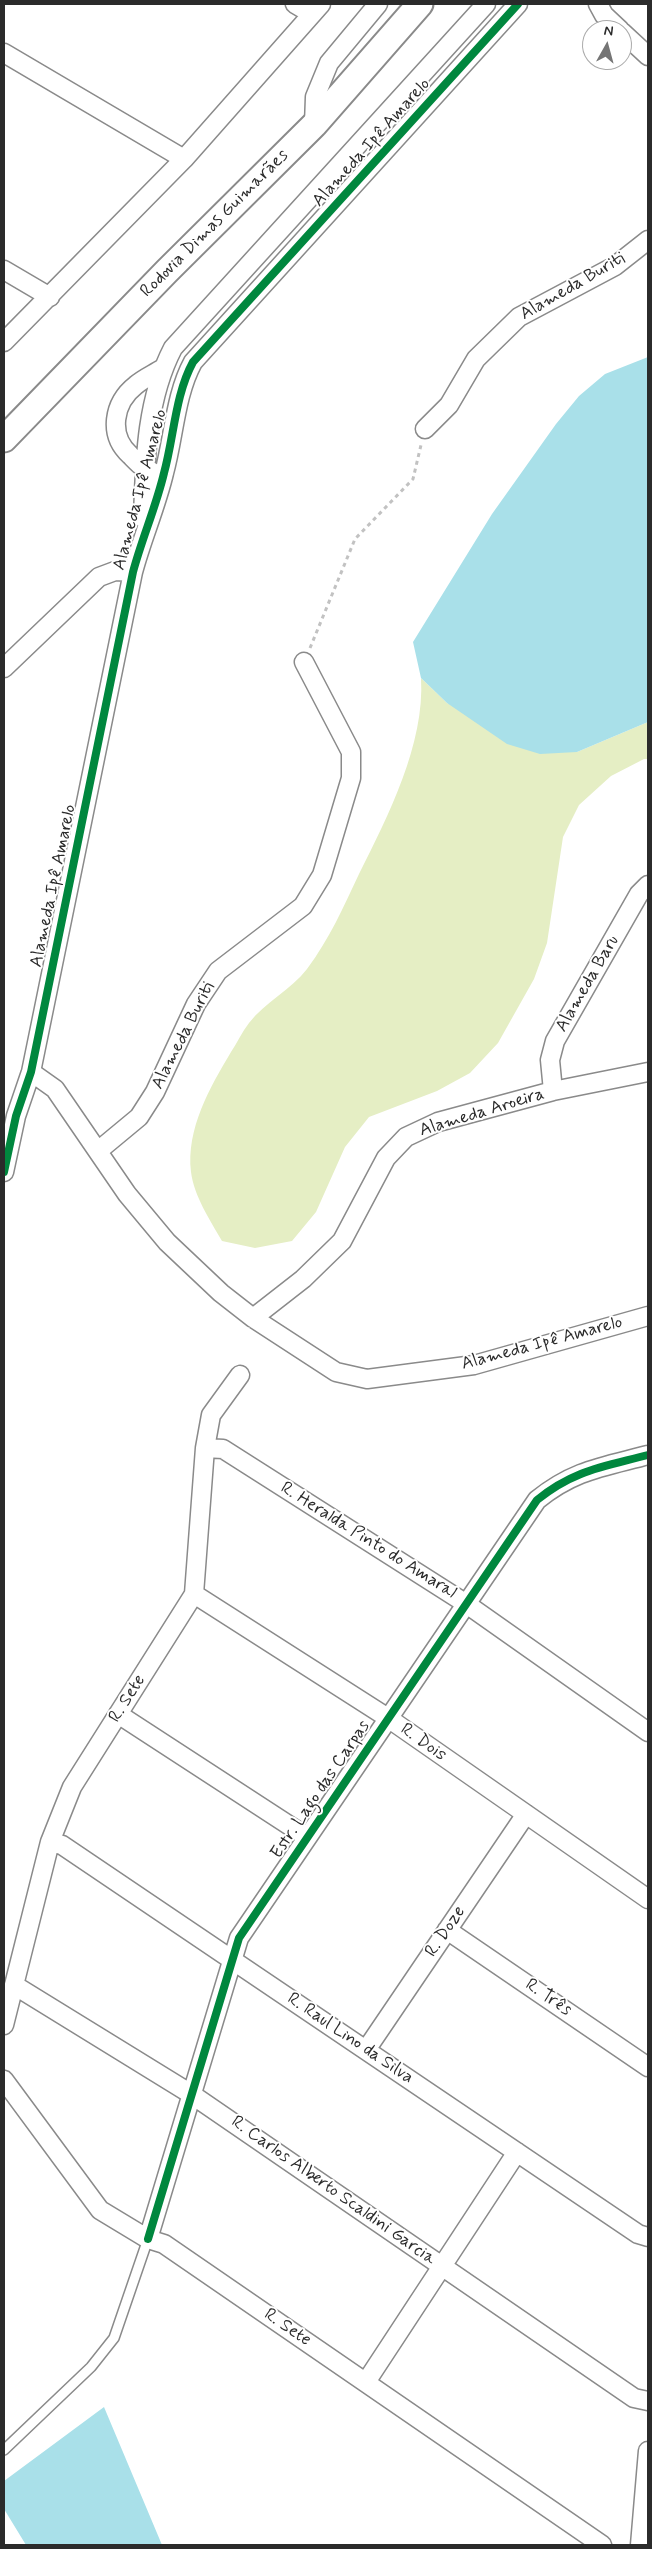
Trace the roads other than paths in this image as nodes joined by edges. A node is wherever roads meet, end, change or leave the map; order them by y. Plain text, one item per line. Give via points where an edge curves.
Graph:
1 (295, 4) edge
2 (378, 4) edge
3 (420, 4) edge
4 (486, 4) edge
5 (518, 4) edge
6 (598, 4) edge
7 (316, 9) edge
8 (609, 20) edge
9 (632, 41) edge
10 (4, 53) edge
11 (648, 56) edge
12 (314, 125) junction
13 (184, 159) junction
14 (648, 240) edge
15 (4, 270) edge
16 (50, 297) junction
17 (4, 342) edge
18 (163, 368) junction
19 (425, 429) road end
20 (4, 439) edge
21 (145, 469) junction
22 (164, 476) junction
23 (142, 537) junction
24 (133, 572) junction
25 (304, 662) road end
26 (4, 668) edge
27 (648, 885) edge
28 (31, 1072) junction
29 (648, 1072) edge
30 (553, 1091) junction
31 (10, 1114) edge
32 (98, 1151) junction
33 (4, 1172) edge
34 (648, 1316) edge
35 (253, 1318) junction
36 (240, 1375) dead end
37 (205, 1448) junction
38 (648, 1455) edge
39 (194, 1594) junction
40 (465, 1603) junction
41 (118, 1714) junction
42 (388, 1718) junction
43 (648, 1732) edge
44 (526, 1814) junction
45 (307, 1837) junction
46 (50, 1842) junction
47 (648, 1899) edge
48 (447, 1930) junction
49 (231, 1958) junction
50 (14, 1985) junction
51 (4, 2025) edge
52 (366, 2050) junction
53 (648, 2067) edge
54 (4, 2080) edge
55 (191, 2094) junction
56 (517, 2152) junction
57 (648, 2237) edge
58 (148, 2239) junction
59 (442, 2266) junction
60 (366, 2382) junction
61 (648, 2401) edge
62 (4, 2450) edge
63 (648, 2451) edge
64 (602, 2545) edge
65 (640, 2545) edge

1 - 7 street
2 - 12 street via 329,63 315,97
3 - 12 main road, Rodovia Dimas Guimarães
4 - 18 street, Alameda Ipê Amarelo via 173,348
5 - 22 street, Alameda Ipê Amarelo via 194,362 185,377
6 - 8 street
7 - 13 street
9 - 11 street
10 - 13 street
12 - 20 main road, Rodovia Dimas Guimarães
13 - 16 street
14 - 19 street, Alameda Buriti via 615,266 519,317 476,359 449,405
15 - 16 street
16 - 17 street
18 - 21 street, Alameda Ipê Amarelo via 145,450
18 - 21 street via 135,386 120,405 116,417 116,434 121,447
21 - 22 street
21 - 23 street, Alameda Ipê Amarelo
22 - 23 street, Alameda Ipê Amarelo
23 - 24 street, Alameda Ipê Amarelo
24 - 26 street via 114,571 98,577
24 - 28 street, Alameda Ipê Amarelo
25 - 32 street, Alameda Buriti via 351,752 351,778 322,876 303,906 218,971 196,1004 155,1092 139,1116
27 - 30 street, Alameda Baru via 638,894 555,1041 550,1060
28 - 31 street
28 - 32 street, Alameda Ipê Amarelo via 55,1089
29 - 30 street, Alameda Aroeira
30 - 35 street, Alameda Aroeira via 438,1122 406,1137 386,1158 342,1241 303,1279
31 - 33 street
32 - 35 street, Alameda Ipê Amarelo via 167,1242
34 - 35 street, Alameda Ipê Amarelo via 474,1364 367,1379 336,1372
36 - 37 street, R. Sete via 212,1415
37 - 39 street, R. Sete
37 - 40 street, R. Heralda Pinto do Amaral via 223,1449
38 - 40 street, Estr. Lago das Carpas via 581,1472 557,1484 537,1500
39 - 41 street, R. Sete
39 - 42 street, R. Dois
40 - 42 street, Estr. Lago das Carpas
40 - 43 street, R. Heralda Pinto do Amaral
41 - 45 street
41 - 46 street, R. Sete via 72,1786
42 - 44 street, R. Dois
42 - 45 street, Estr. Lago das Carpas
44 - 47 street, R. Dois
44 - 48 street, R. Doze
45 - 49 street, Estr. Lago das Carpas via 239,1938
46 - 49 street, R. Raul Lino da Silva via 62,1845
46 - 50 street, R. Sete
48 - 52 street, R. Doze
48 - 53 street, R. Três
49 - 52 street, R. Raul Lino da Silva
49 - 55 street, Estr. Lago das Carpas
50 - 51 street, R. Sete
50 - 55 street, R. Carlos Alberto Scaldini Garcia
52 - 56 street, R. Raul Lino da Silva
54 - 58 street, R. Sete via 100,2210
55 - 58 street, Estr. Lago das Carpas
55 - 59 street, R. Carlos Alberto Scaldini Garcia
56 - 57 street, R. Raul Lino da Silva via 638,2234
56 - 59 street
58 - 60 street, R. Sete via 164,2244
58 - 62 lane, Estr. Lago das Carpas via 114,2338 91,2367
59 - 60 street
59 - 61 street, R. Carlos Alberto Scaldini Garcia via 634,2398
60 - 64 street, R. Sete
63 - 65 street

